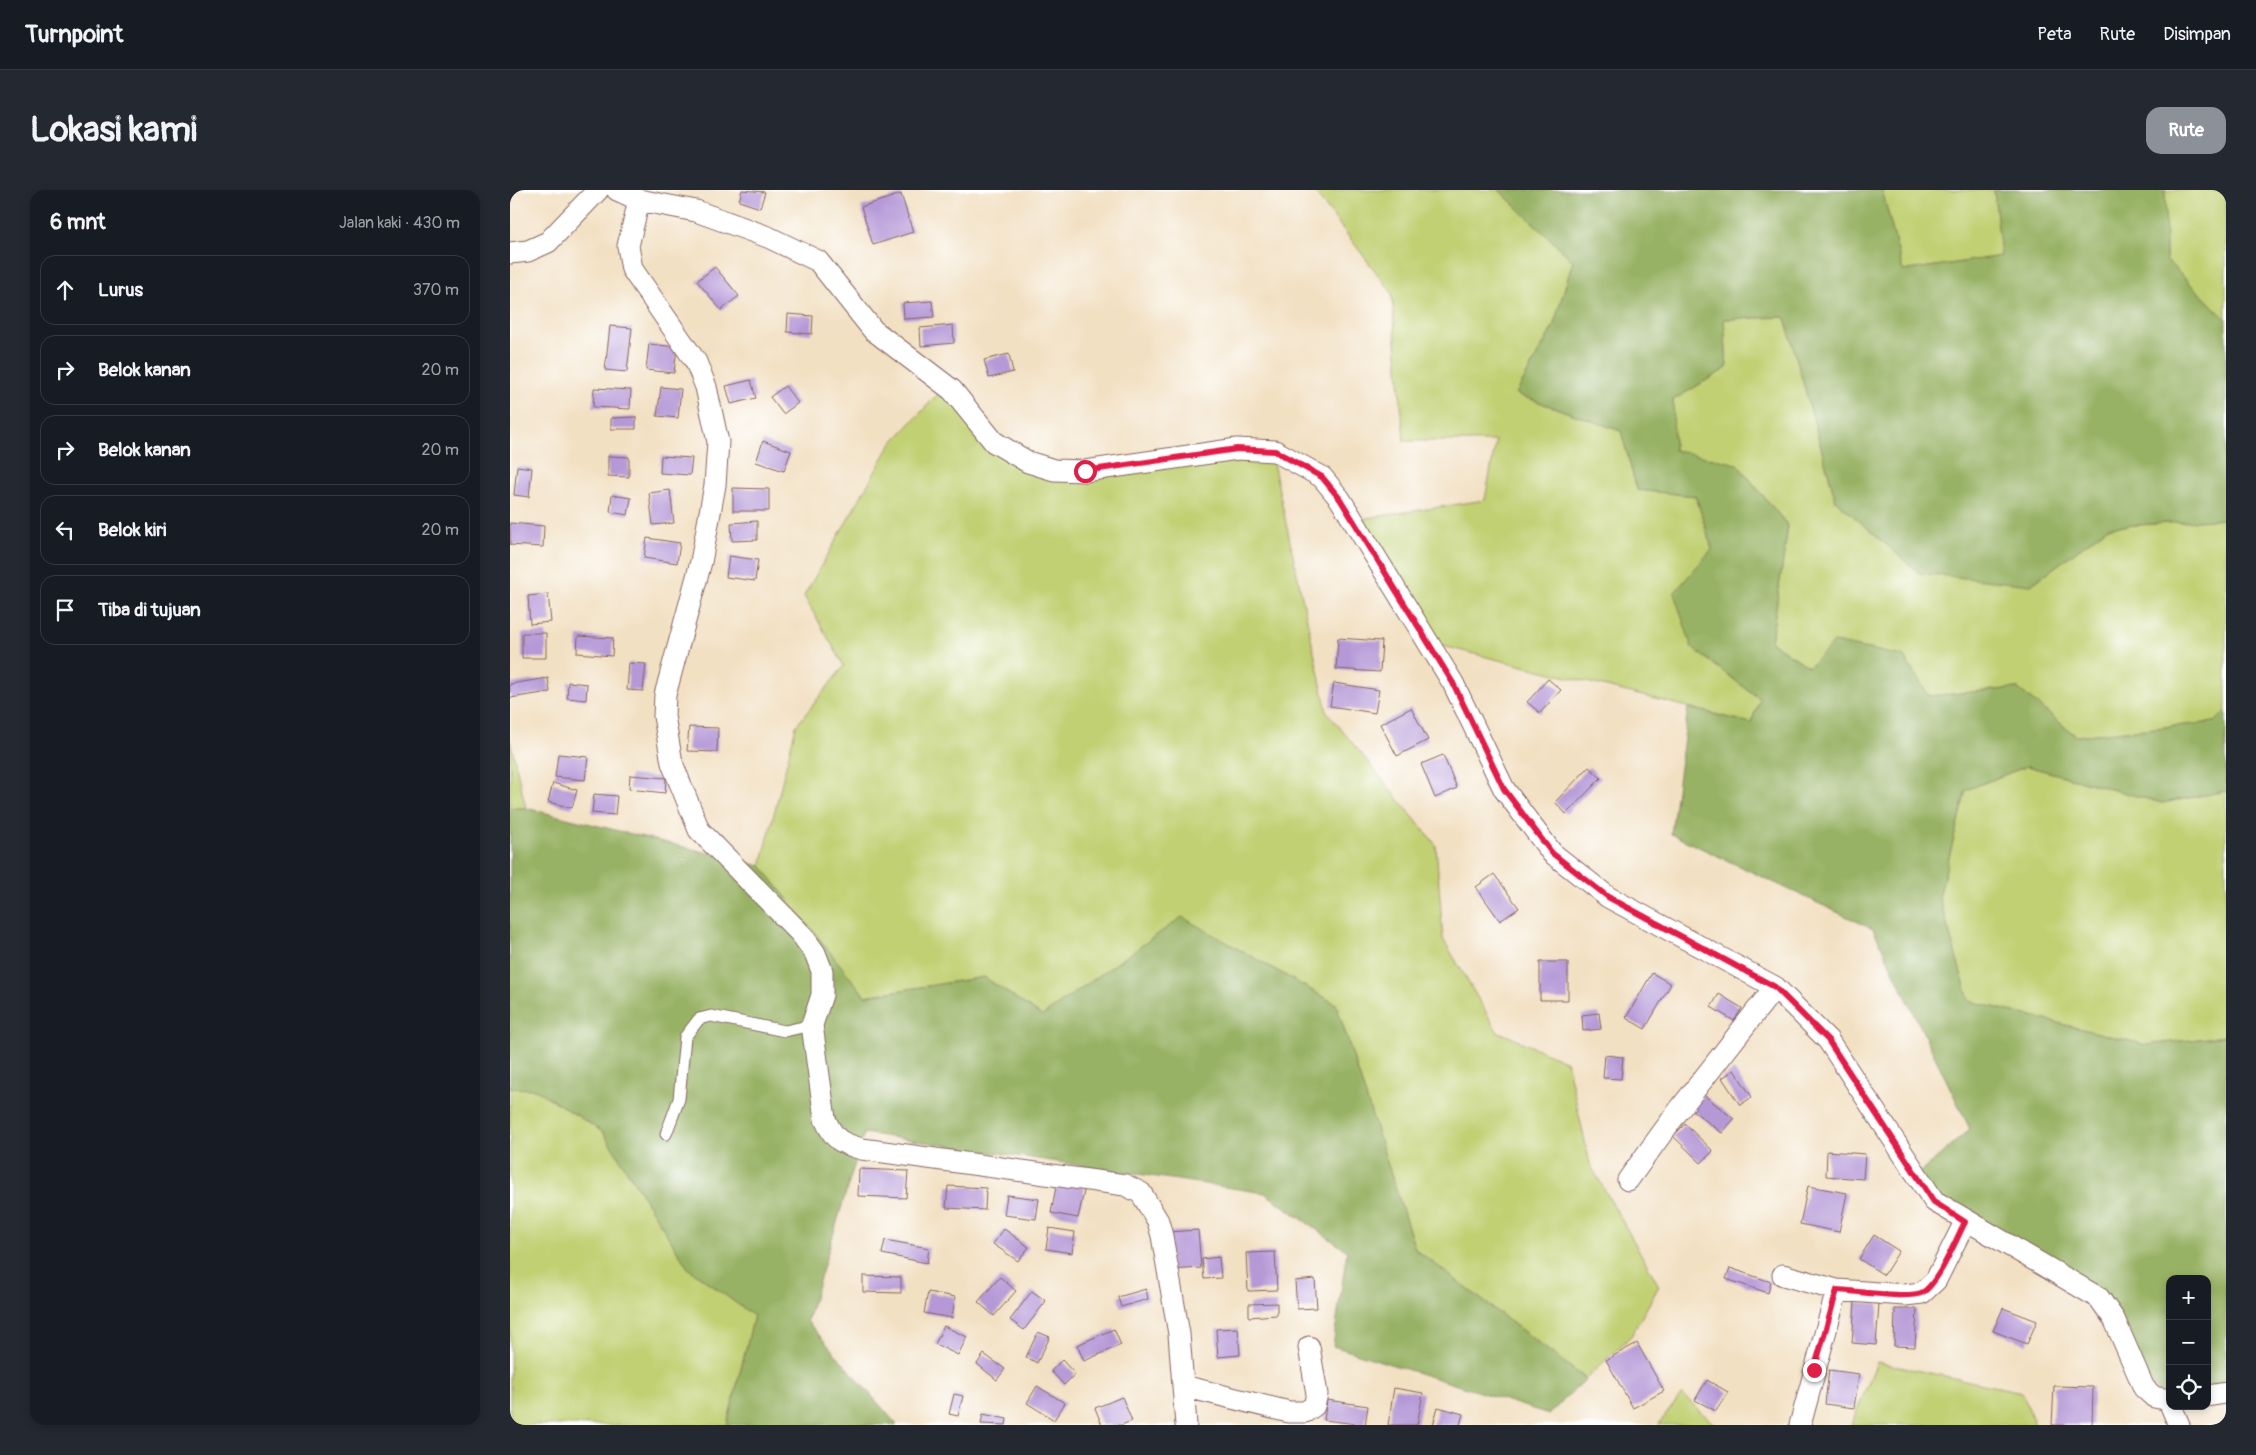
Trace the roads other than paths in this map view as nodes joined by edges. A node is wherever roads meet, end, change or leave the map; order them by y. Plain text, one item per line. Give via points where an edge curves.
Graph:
1 (598, 190) edge
2 (617, 190) edge
3 (639, 200) junction
4 (510, 253) edge
5 (1775, 987) junction
6 (812, 1025) junction
7 (666, 1134) dead end
8 (1628, 1180) dead end
9 (1965, 1222) junction
10 (1783, 1275) dead end
11 (1837, 1290) junction
12 (1309, 1347) dead end
13 (1183, 1386) junction
14 (2226, 1394) edge
15 (2211, 1396) edge
16 (2166, 1401) edge
17 (2173, 1410) edge
18 (1186, 1425) edge
19 (1800, 1425) edge
20 (2179, 1425) edge

1 - 4 street via 548,242 528,251
2 - 3 street
3 - 5 street via 696,211 768,237 818,261 873,330 952,390 994,442 1028,462 1054,470 1085,471 1258,448 1275,451 1322,477 1340,499 1453,683 1504,789 1552,853 1608,897
3 - 6 street via 628,246 632,270 696,362 706,388 718,442 715,485 701,562 665,695 664,716 672,763 699,830 802,934 815,953 822,971 822,995
5 - 8 street
5 - 9 street via 1828,1040 1934,1202
6 - 7 lane via 786,1031 711,1016 699,1019 685,1037 679,1099
6 - 13 street via 824,1119 830,1133 842,1143 862,1149 1125,1185 1141,1193 1158,1221 1162,1236 1179,1334
9 - 11 street via 1936,1280 1922,1293 1905,1295
9 - 16 street via 2099,1298 2114,1319 2144,1388 2154,1397
10 - 11 street
11 - 19 street
12 - 13 street via 1317,1394 1314,1406 1305,1412 1289,1412
13 - 18 street
14 - 15 street
17 - 20 street

